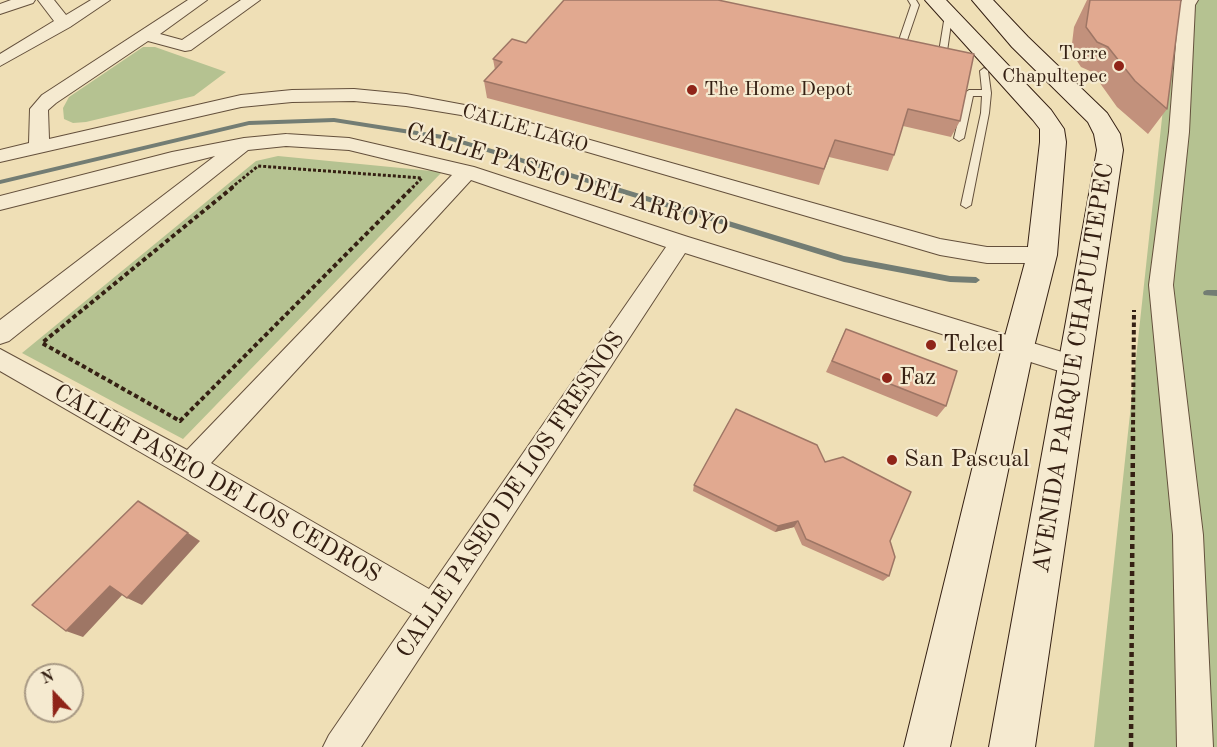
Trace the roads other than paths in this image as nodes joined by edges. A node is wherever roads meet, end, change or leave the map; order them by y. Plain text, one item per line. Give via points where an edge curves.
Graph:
1 (27, 0) edge
2 (46, 0) edge
3 (102, 0) edge
4 (912, 0) edge
5 (982, 0) edge
6 (1190, 0) edge
7 (208, 2) edge
8 (246, 4) edge
9 (942, 8) edge
10 (0, 9) edge
11 (64, 23) junction
12 (146, 35) junction
13 (881, 41) edge
14 (901, 46) junction
15 (911, 49) edge
16 (932, 55) edge
17 (942, 58) junction
18 (952, 61) edge
19 (0, 62) edge
20 (974, 68) edge
21 (992, 80) junction
22 (959, 138) edge
23 (244, 144) junction
24 (39, 148) junction
25 (0, 156) edge
26 (466, 172) junction
27 (0, 202) edge
28 (966, 206) dead end
29 (680, 243) junction
30 (1042, 255) junction
31 (0, 334) edge
32 (1018, 347) junction
33 (0, 359) edge
34 (1075, 366) junction
35 (190, 466) junction
36 (434, 609) junction
37 (341, 747) edge
38 (927, 747) edge
39 (1012, 747) edge
40 (1195, 747) edge

1 - 10 street
2 - 11 street
3 - 11 street
4 - 14 lane via 915,5
5 - 34 main road, AVENIDA PARQUE CHAPULTEPEC via 1098,118 1107,134 1110,150
6 - 40 street via 1161,285 1188,535
7 - 8 street
7 - 12 street
8 - 12 street via 185,46
9 - 17 lane
9 - 21 main road, AVENIDA PARQUE CHAPULTEPEC
11 - 19 street
12 - 24 street via 39,109
13 - 14 lane
14 - 15 lane
16 - 17 lane
17 - 18 lane
20 - 21 lane
21 - 22 lane via 969,93
21 - 28 lane
21 - 30 main road, AVENIDA PARQUE CHAPULTEPEC via 1042,115 1052,129
23 - 26 street, CALLE PASEO DEL ARROYO via 286,140 349,144
23 - 27 street, CALLE PASEO DEL ARROYO
23 - 31 street
24 - 25 street, CALLE LAGO
24 - 30 street, CALLE LAGO via 242,101 354,95 406,100 463,110 940,247 987,255
26 - 29 street, CALLE PASEO DEL ARROYO
26 - 35 street
29 - 32 street, CALLE PASEO DEL ARROYO
29 - 36 street, CALLE PASEO DE LOS FRESNOS
30 - 32 main road, AVENIDA PARQUE CHAPULTEPEC
32 - 34 street, CALLE PASEO DEL ARROYO
32 - 38 main road, AVENIDA PARQUE CHAPULTEPEC
33 - 35 street, CALLE PASEO DE LOS CEDROS
34 - 39 main road, AVENIDA PARQUE CHAPULTEPEC
35 - 36 street, CALLE PASEO DE LOS CEDROS
36 - 37 street, CALLE PASEO DE LOS FRESNOS

